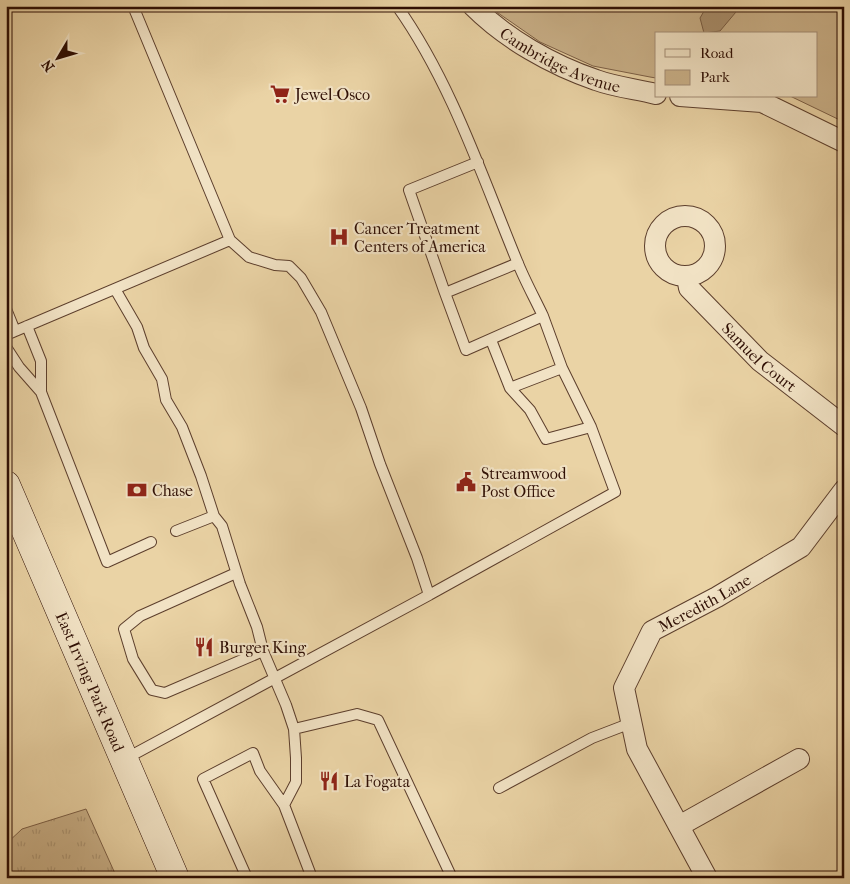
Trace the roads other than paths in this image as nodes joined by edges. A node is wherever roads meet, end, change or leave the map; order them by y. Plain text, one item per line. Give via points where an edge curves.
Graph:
1 (133, 6) edge
2 (397, 6) edge
3 (473, 6) edge
4 (655, 94) edge
5 (707, 98) edge
6 (844, 142) edge
7 (478, 162) junction
8 (230, 240) junction
9 (518, 263) junction
10 (687, 277) dead end
11 (115, 289) junction
12 (445, 293) junction
13 (6, 309) edge
14 (543, 316) junction
15 (27, 326) junction
16 (11, 333) edge
17 (491, 340) junction
18 (6, 347) edge
19 (562, 368) junction
20 (510, 388) junction
21 (41, 392) junction
22 (844, 426) edge
23 (591, 427) junction
24 (6, 484) edge
25 (844, 490) edge
26 (214, 516) junction
27 (176, 530) dead end
28 (151, 542) dead end
29 (236, 573) junction
30 (429, 595) junction
31 (263, 651) junction
32 (275, 678) junction
33 (631, 723) junction
34 (294, 729) junction
35 (124, 759) junction
36 (798, 759) dead end
37 (500, 788) dead end
38 (284, 805) junction
39 (679, 826) junction
40 (176, 878) edge
41 (248, 878) edge
42 (312, 878) edge
43 (452, 878) edge
44 (706, 878) edge

1 - 8 lane
2 - 7 lane via 414,30
3 - 4 street, Cambridge Avenue via 484,18 533,52 596,80
5 - 6 street via 762,102
7 - 9 lane
7 - 12 lane via 409,190
8 - 11 lane
8 - 30 lane via 249,257 289,266 301,278 320,312 361,408
9 - 12 lane
9 - 14 lane
10 - 22 street, Samuel Court via 689,288 760,360
11 - 15 lane
11 - 26 lane via 162,379 166,400 182,427
12 - 17 lane via 466,350
13 - 16 lane
14 - 17 lane
14 - 19 lane
15 - 16 lane
15 - 21 lane via 41,361
17 - 20 lane
18 - 21 lane via 19,368
19 - 20 lane
19 - 23 lane
20 - 23 lane via 530,410 546,439
21 - 28 lane via 107,562
23 - 30 lane via 615,492
24 - 35 main road, East Irving Park Road
25 - 33 street, Meredith Lane via 801,547 652,631 624,688
26 - 27 lane
26 - 29 lane via 222,526
29 - 31 lane
29 - 31 lane via 140,616 124,629 133,659 152,690 165,693
30 - 32 lane
31 - 32 lane
32 - 34 lane
32 - 35 lane
33 - 37 lane via 592,738
33 - 39 street, Meredith Lane via 637,749
34 - 38 lane via 296,782
34 - 43 lane via 357,714 378,720
35 - 40 main road, East Irving Park Road
36 - 39 street
38 - 41 lane via 260,771 252,753 203,779
38 - 42 lane
39 - 44 street, Meredith Lane

